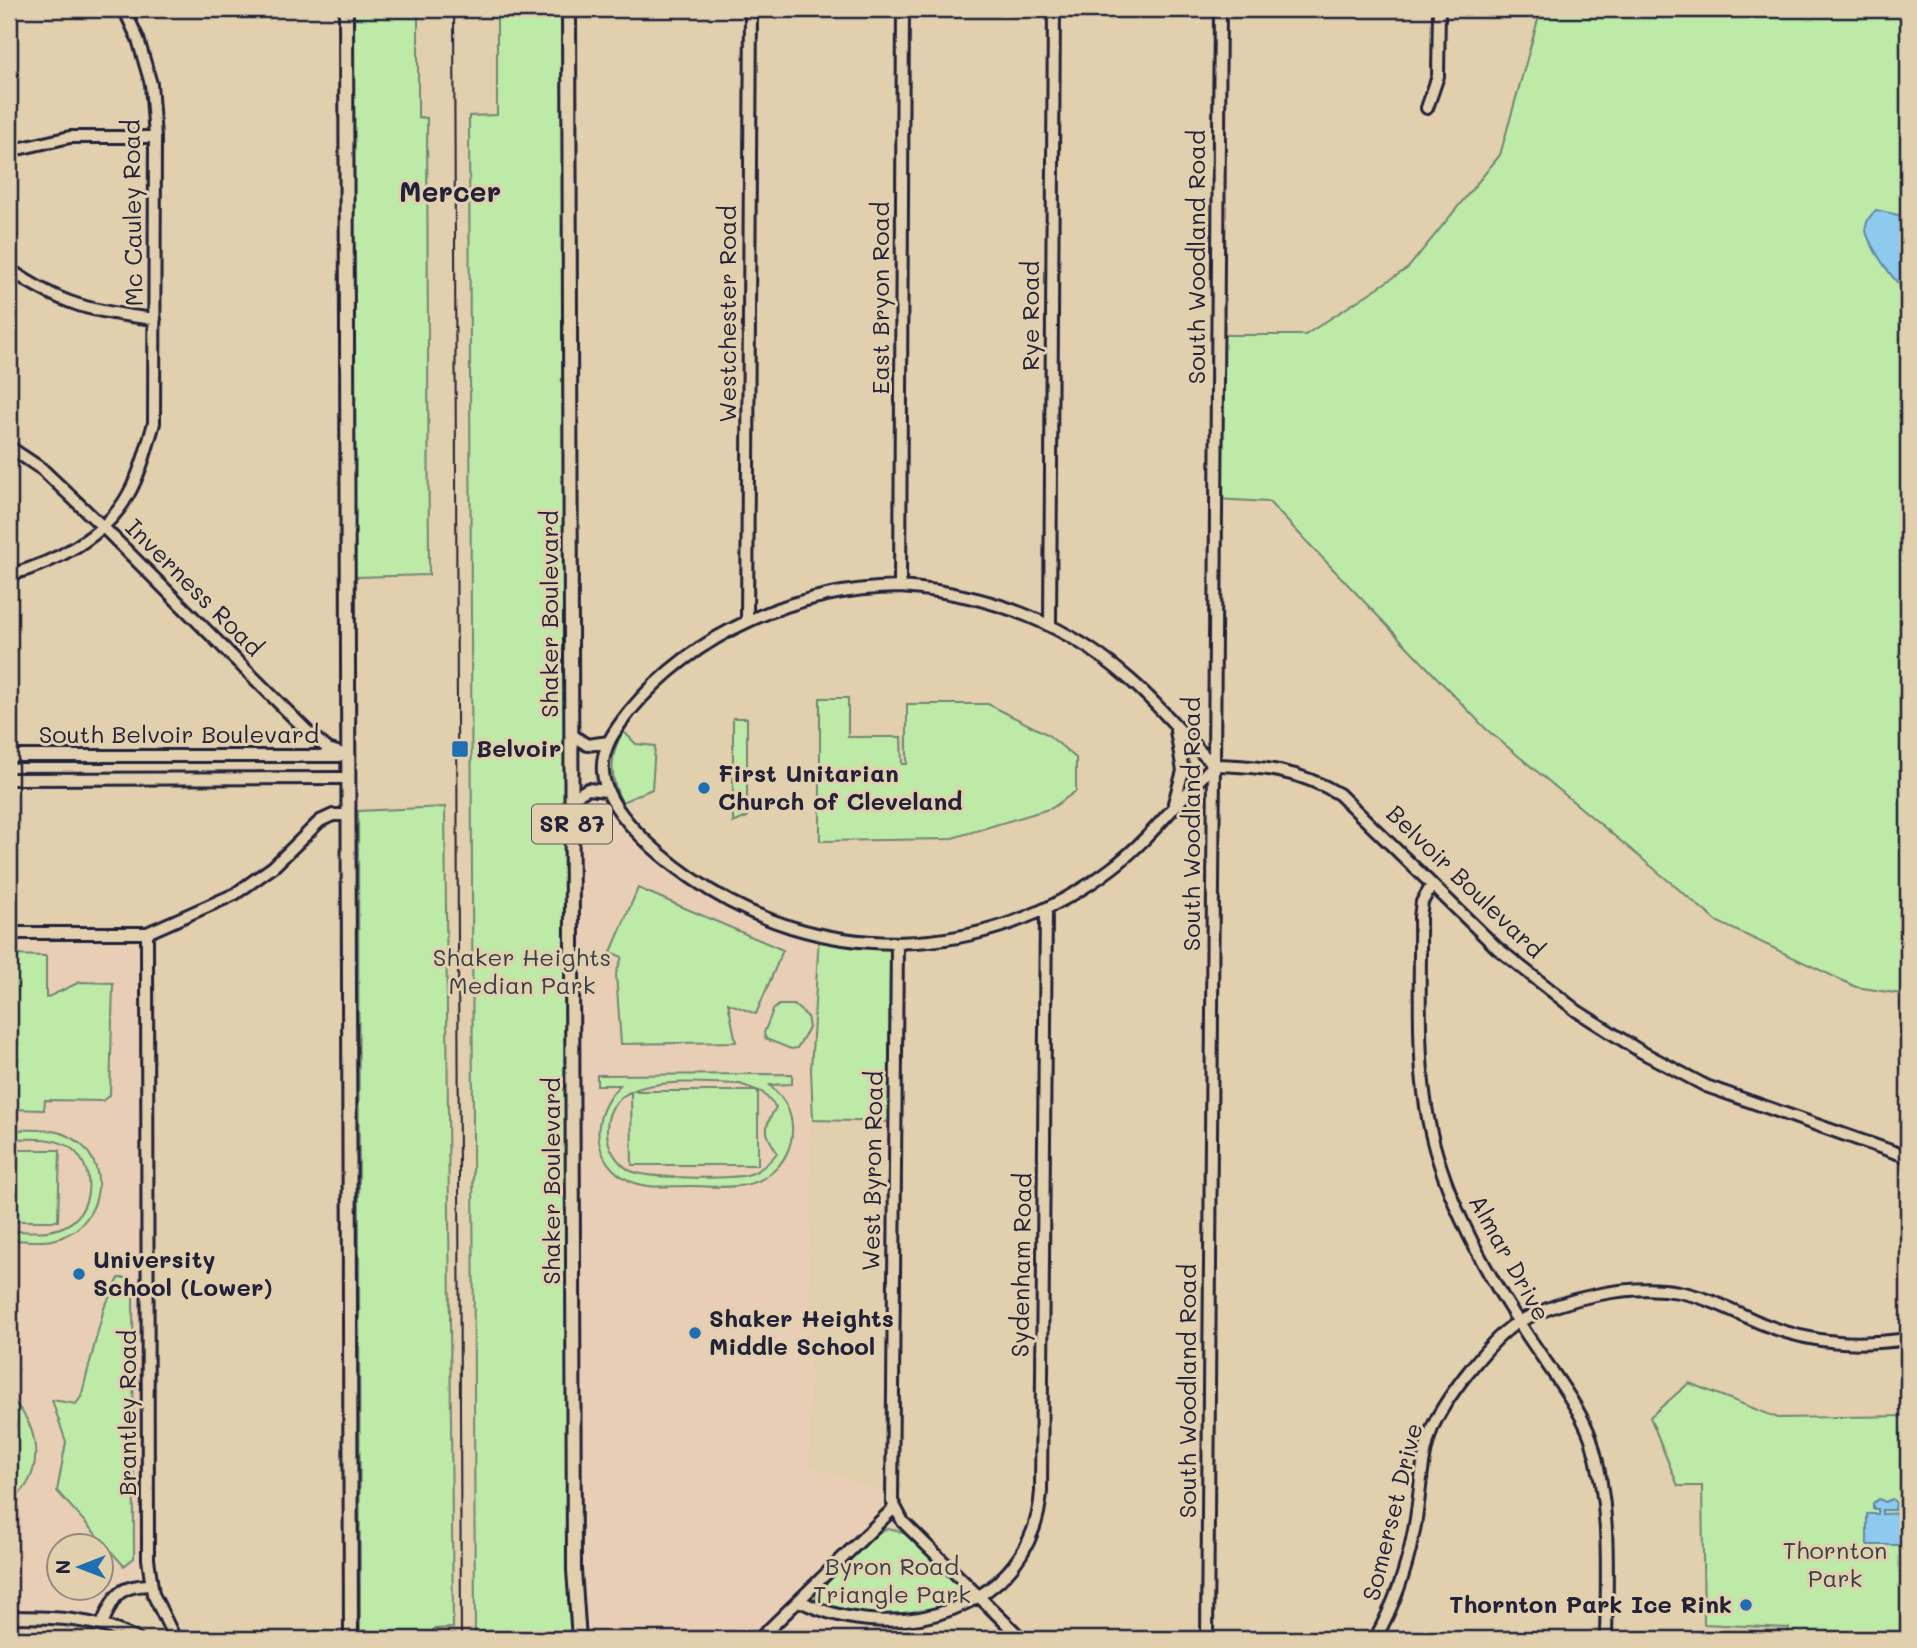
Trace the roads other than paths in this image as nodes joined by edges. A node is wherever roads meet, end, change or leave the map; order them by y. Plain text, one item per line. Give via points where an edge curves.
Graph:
1 (124, 9) edge
2 (346, 9) edge
3 (569, 9) edge
4 (751, 9) edge
5 (903, 9) edge
6 (1054, 9) edge
7 (1220, 9) edge
8 (1439, 9) edge
9 (1427, 108) dead end
10 (155, 137) junction
11 (9, 151) edge
12 (9, 269) edge
13 (155, 319) junction
14 (9, 447) edge
15 (102, 526) junction
16 (9, 575) edge
17 (900, 587) junction
18 (747, 621) junction
19 (1050, 624) junction
20 (1175, 728) junction
21 (571, 734) junction
22 (608, 742) junction
23 (9, 756) edge
24 (307, 756) junction
25 (349, 756) junction
26 (1214, 765) junction
27 (306, 778) junction
28 (349, 778) junction
29 (9, 779) edge
30 (607, 791) junction
31 (572, 798) junction
32 (1173, 806) junction
33 (349, 815) junction
34 (1432, 884) junction
35 (1046, 910) junction
36 (9, 933) edge
37 (146, 933) junction
38 (897, 944) junction
39 (1908, 1157) edge
40 (1518, 1322) junction
41 (1908, 1339) edge
42 (894, 1508) junction
43 (150, 1585) junction
44 (800, 1601) junction
45 (984, 1601) junction
46 (9, 1617) edge
47 (102, 1624) junction
48 (174, 1637) edge
49 (137, 1639) edge
50 (351, 1639) edge
51 (579, 1639) edge
52 (760, 1639) edge
53 (1022, 1639) edge
54 (1208, 1639) edge
55 (1375, 1639) edge
56 (1606, 1639) edge

1 - 10 street, Mc Cauley Road via 151,76
2 - 25 main road
3 - 21 main road, Shaker Boulevard / SR 87
4 - 18 street, Westchester Road
5 - 17 street, East Bryon Road
6 - 19 street, Rye Road
7 - 26 street, South Woodland Road
8 - 9 street via 1438,76
10 - 11 street via 70,137
10 - 13 street, Mc Cauley Road
12 - 13 street via 39,290 71,304
13 - 15 street, Mc Cauley Road via 154,423 142,467 127,497
14 - 15 street, Inverness Road via 42,469
15 - 16 street, Mc Cauley Road via 40,567
15 - 25 street, Inverness Road via 308,732 328,749
17 - 18 street via 818,597
17 - 19 street via 982,599
18 - 22 street via 667,674
19 - 20 street via 1129,678
20 - 26 street
20 - 32 street via 1183,771
21 - 22 street via 587,745
21 - 31 main road, Shaker Boulevard / SR 87
22 - 30 street via 603,765
23 - 24 street, South Belvoir Boulevard
24 - 25 street, South Belvoir Boulevard
24 - 27 street via 315,768
25 - 28 main road
26 - 32 street
26 - 34 street, Belvoir Boulevard via 1272,768 1328,787 1363,814
26 - 54 street, South Woodland Road
27 - 28 street, South Belvoir Boulevard
27 - 29 street, South Belvoir Boulevard
28 - 33 main road
30 - 31 street via 587,789
30 - 38 street via 631,825 674,866 742,910 818,936
31 - 51 main road, Shaker Boulevard / SR 87 via 574,1570
32 - 35 street via 1129,854
33 - 37 street via 320,821 273,867 235,894
33 - 50 main road
34 - 39 street, Belvoir Boulevard via 1497,948 1577,1011 1640,1051 1706,1086
34 - 40 street, Almar Drive via 1420,917 1422,1076 1429,1130 1453,1200
35 - 38 street via 978,934
35 - 45 street, Sydenham Road via 1040,1509 1023,1558 1008,1580
36 - 37 street
37 - 43 street, Brantley Road
38 - 42 street, West Byron Road
40 - 41 street, Somerset Drive via 1579,1298 1617,1292 1677,1292 1716,1302 1808,1339 1837,1344
40 - 55 street, Somerset Drive via 1469,1372 1433,1427 1403,1575
40 - 56 street, Almar Drive via 1590,1436 1607,1527
42 - 44 street
42 - 45 street
43 - 47 street via 123,1588
43 - 48 street, Brantley Road
44 - 45 street, Sydenham Road via 831,1621 886,1632 936,1626
44 - 52 street
45 - 53 street
46 - 47 street
47 - 49 street

